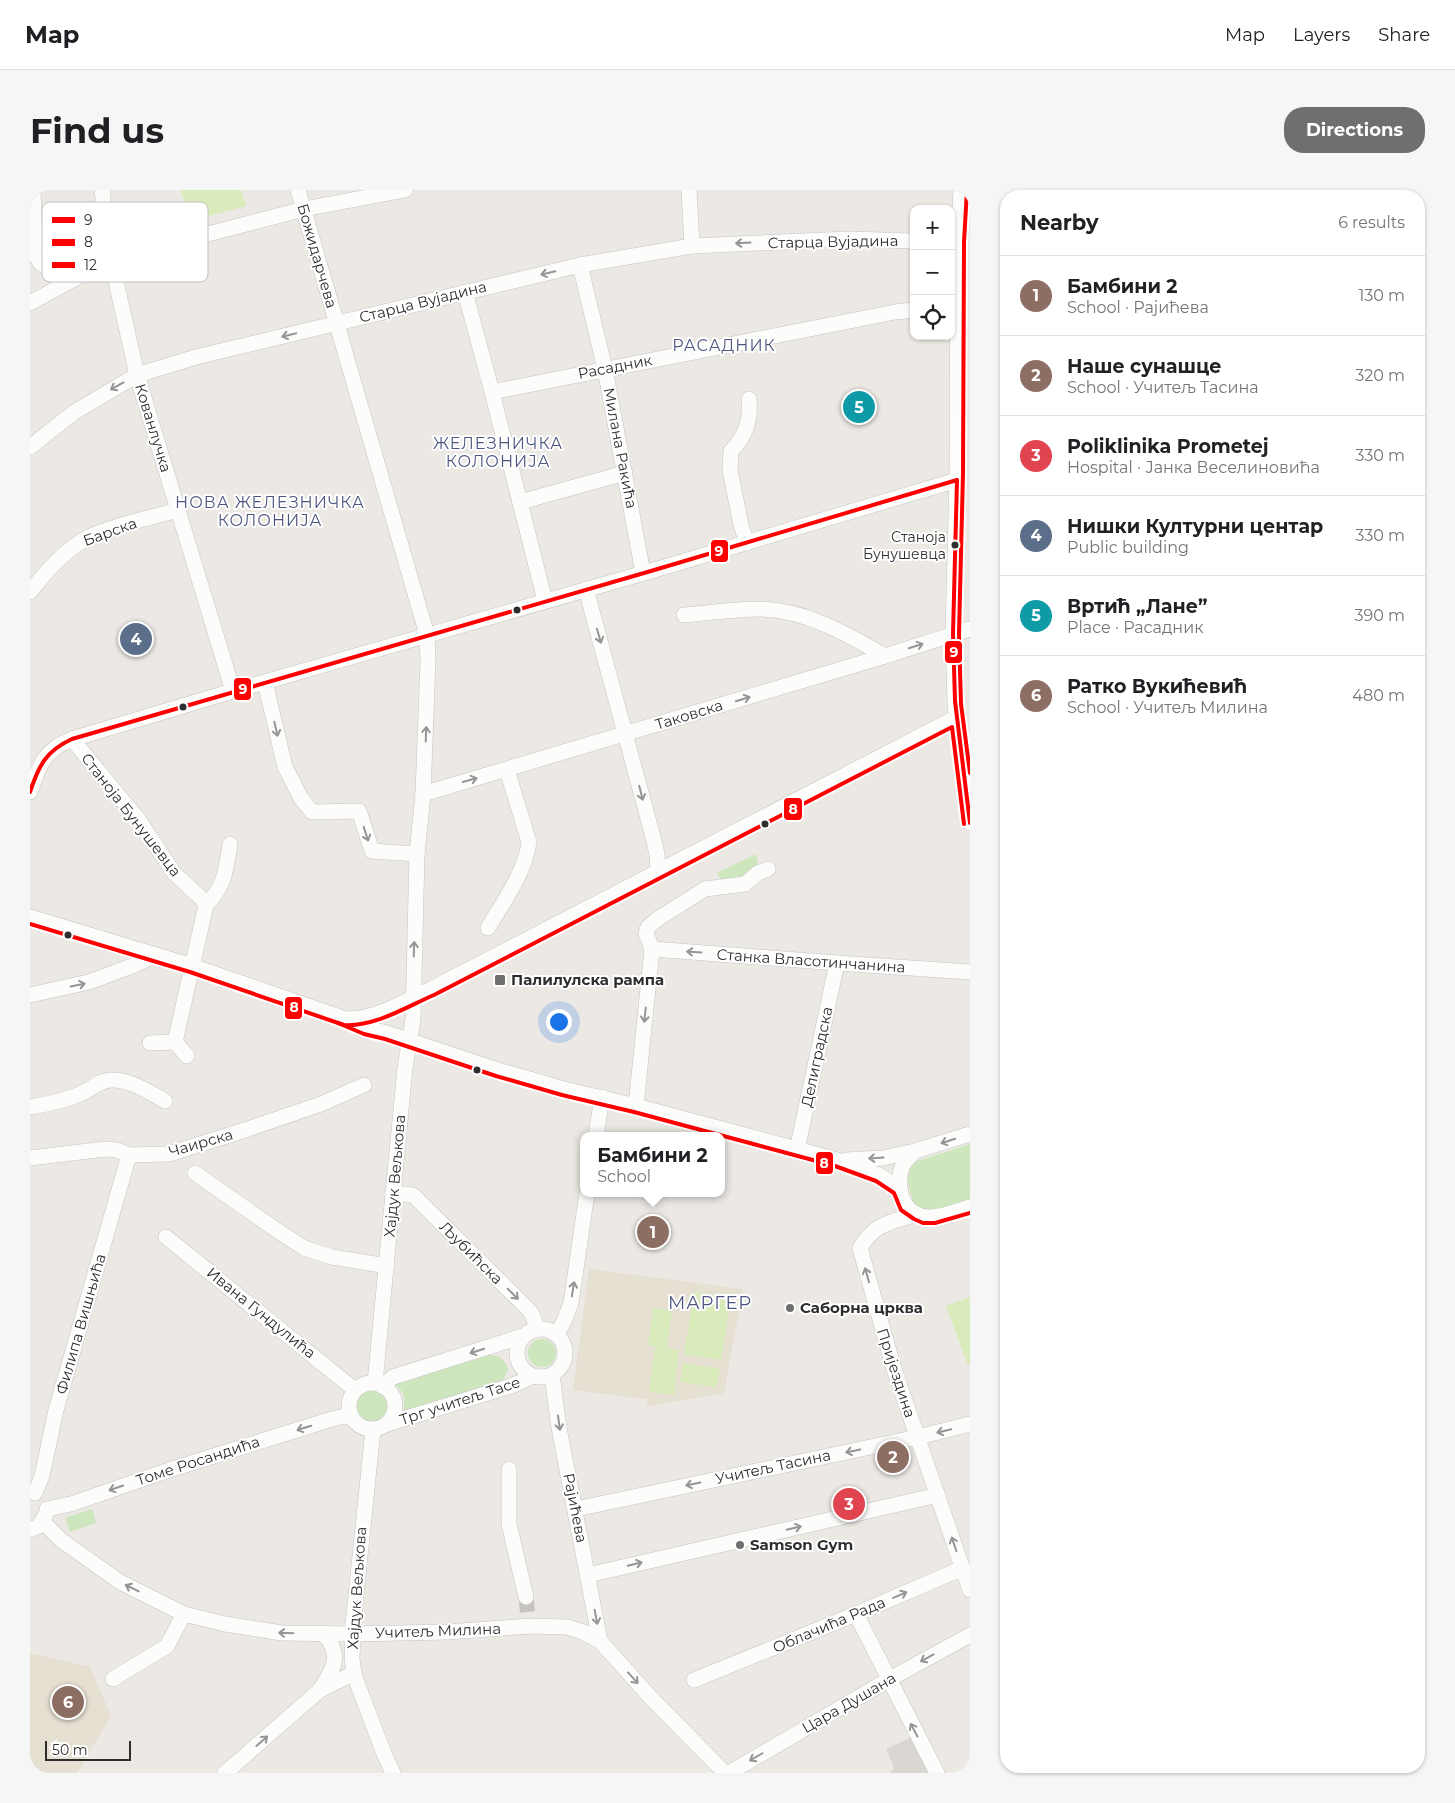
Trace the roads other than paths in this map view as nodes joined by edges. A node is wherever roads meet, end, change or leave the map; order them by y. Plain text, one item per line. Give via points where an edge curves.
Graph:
1 (33, 190) edge
2 (298, 190) edge
3 (405, 190) edge
4 (688, 190) edge
5 (961, 190) edge
6 (304, 209) junction
7 (208, 234) edge
8 (955, 235) edge
9 (910, 241) edge
10 (692, 246) junction
11 (954, 250) edge
12 (42, 264) edge
13 (580, 265) junction
14 (69, 282) edge
15 (116, 282) edge
16 (465, 292) junction
17 (955, 295) edge
18 (30, 303) edge
19 (955, 307) edge
20 (910, 310) edge
21 (336, 323) junction
22 (605, 369) junction
23 (136, 375) junction
24 (492, 392) junction
25 (750, 398) dead end
26 (30, 447) edge
27 (625, 473) junction
28 (957, 480) junction
29 (520, 502) junction
30 (178, 510) junction
31 (747, 543) junction
32 (643, 573) junction
33 (586, 589) junction
34 (30, 592) edge
35 (544, 601) junction
36 (684, 615) dead end
37 (970, 628) edge
38 (953, 634) junction
39 (427, 635) junction
40 (885, 656) junction
41 (265, 682) junction
42 (232, 691) junction
43 (957, 717) junction
44 (626, 734) junction
45 (72, 739) junction
46 (507, 770) junction
47 (967, 770) edge
48 (30, 792) edge
49 (423, 794) junction
50 (969, 806) edge
51 (970, 823) edge
52 (230, 844) dead end
53 (417, 854) junction
54 (768, 869) dead end
55 (658, 871) junction
56 (206, 905) junction
57 (30, 917) edge
58 (488, 928) dead end
59 (652, 949) junction
60 (157, 955) junction
61 (837, 963) junction
62 (192, 966) junction
63 (970, 972) edge
64 (30, 995) edge
65 (412, 998) junction
66 (346, 1019) junction
67 (408, 1040) junction
68 (175, 1042) junction
69 (150, 1043) dead end
70 (187, 1056) dead end
71 (364, 1085) dead end
72 (602, 1097) junction
73 (165, 1101) dead end
74 (636, 1106) junction
75 (30, 1108) edge
76 (597, 1132) edge
77 (970, 1134) edge
78 (797, 1150) junction
79 (915, 1151) junction
80 (129, 1155) junction
81 (30, 1158) edge
82 (837, 1160) junction
83 (195, 1173) dead end
84 (899, 1189) junction
85 (393, 1193) junction
86 (586, 1197) edge
87 (970, 1207) edge
88 (917, 1214) junction
89 (166, 1237) dead end
90 (387, 1266) junction
91 (537, 1329) junction
92 (557, 1334) junction
93 (523, 1336) junction
94 (552, 1375) junction
95 (533, 1376) junction
96 (378, 1385) junction
97 (355, 1390) junction
98 (351, 1416) junction
99 (970, 1424) edge
100 (380, 1427) junction
101 (918, 1437) junction
102 (509, 1469) dead end
103 (32, 1492) edge
104 (938, 1495) junction
105 (576, 1509) junction
106 (40, 1520) edge
107 (963, 1568) junction
108 (588, 1575) junction
109 (970, 1590) edge
110 (526, 1597) tunnel mouth
111 (184, 1614) junction
112 (856, 1614) junction
113 (323, 1634) junction
114 (352, 1634) junction
115 (970, 1635) edge
116 (600, 1641) junction
117 (354, 1673) junction
118 (113, 1679) dead end
119 (694, 1680) dead end
120 (888, 1680) junction
121 (320, 1690) junction
122 (225, 1773) edge
123 (393, 1773) edge
124 (725, 1773) edge
125 (729, 1773) edge
126 (937, 1773) edge

1 - 12 street via 34,252
2 - 6 street, Божидарчева
3 - 6 street
4 - 10 street
5 - 8 street
6 - 7 street
6 - 21 street, Божидарчева
9 -> 10 street, Старца Вујадина via 849,239
10 - 13 street, Старца Вујадина
11 - 17 street
13 -> 16 street, Старца Вујадина
13 - 22 street, Милана Ракића
14 - 18 street
15 - 23 street, Кованлучка
16 - 21 street, Старца Вујадина
16 - 24 street
19 - 28 street
20 - 22 street, Расадник
21 -> 23 street, Старца Вујадина
21 - 39 street, Божидарчева
22 - 24 street, Расадник
22 - 27 street, Милана Ракића
23 -> 26 street, Старца Вујадина via 73,413
23 - 30 street, Кованлучка
24 - 29 street
25 - 31 street via 747,430 731,451 730,470
27 - 29 street
27 - 32 street, Милана Ракића
28 - 31 street, Станоја Бунушевца
28 - 38 street
29 - 35 street
30 - 34 street, Барска via 88,538 60,559
30 - 42 street, Кованлучка
31 - 32 street, Станоја Бунушевца
32 - 33 street, Станоја Бунушевца
33 - 35 street, Станоја Бунушевца
33 -> 44 street
35 - 39 street, Станоја Бунушевца
36 - 40 street via 761,609 788,612 831,628
37 - 38 street, Таковска
40 -> 38 street, Таковска
38 - 43 street
39 - 41 street, Станоја Бунушевца
49 -> 39 street, Божидарчева
44 -> 40 street, Таковска
41 - 42 street, Станоја Бунушевца
41 -> 53 street via 285,767 300,798 312,812 359,811 372,851
42 - 45 street, Станоја Бунушевца
43 - 47 street
43 - 55 street
44 - 46 street, Таковска
44 -> 55 street via 657,854
45 - 48 street, Станоја Бунушевца via 46,755
45 - 56 street, Станоја Бунушевца via 138,819 174,873
49 -> 46 street, Таковска
46 - 58 street via 529,842 528,853
47 - 50 street
49 - 53 street, Божидарчева
50 - 51 street
52 - 56 street via 226,874 215,896
65 -> 53 street, Божидарчева
54 - 59 street via 745,884 704,889 659,918 646,933
55 - 65 street
56 - 62 street
57 - 60 street
61 -> 59 street, Станка Власотинчанина
59 -> 74 street
60 - 62 street
64 -> 60 street via 89,982
61 - 63 street, Станка Власотинчанина
61 - 78 street, Делиградска
62 - 66 street
62 - 68 street
65 - 66 street via 373,1015
65 - 67 street, Хајдук Вељкова via 413,1019
66 - 67 street
67 - 72 street via 498,1070
67 - 85 street, Хајдук Вељкова
68 - 69 street
68 - 70 street
71 - 80 street, Чаирска via 321,1104 213,1141 169,1154
72 - 74 street
72 - 76 street
73 - 75 street via 137,1086 112,1080
74 - 78 street
77 -> 79 street
78 - 82 street
79 -> 82 street via 883,1158
79 - 84 street via 901,1170
80 - 81 street, Чаирска via 105,1149
80 - 103 street, Филипа Вишњића via 56,1410 42,1476
82 - 84 street via 879,1175
83 - 90 street via 304,1248 332,1257
84 - 88 street via 905,1205
85 - 90 street, Хајдук Вељкова
85 -> 91 street, Љубићска via 413,1195 530,1311
92 -> 86 street via 570,1303
87 - 88 street via 934,1217
101 -> 88 street, Пријездина via 891,1360 860,1248 877,1227
89 - 97 street, Ивана Гундулића
90 - 96 street, Хајдук Вељкова
91 - 92 street
91 - 93 street
92 - 94 street via 565,1348 565,1356 563,1364
93 - 95 street via 516,1348 518,1362
93 -> 96 street via 393,1377
94 - 95 street
94 -> 105 street, Рајићева
95 - 100 street, Трг учитељ Тасе via 512,1386
96 - 97 street via 361,1386
96 - 100 street via 392,1396 395,1404 392,1418
97 - 98 street via 349,1403
98 - 100 street via 360,1426
98 -> 106 street, Томе Росандића via 323,1421 168,1470 71,1504
99 -> 101 street, Учитељ Тасина
100 - 114 street, Хајдук Вељкова
101 - 104 street, Пријездина
101 -> 105 street, Учитељ Тасина
102 - 110 street via 509,1524
103 - 106 street, Учитељ Милина via 43,1499
107 -> 104 street, Пријездина
108 -> 104 street
105 - 108 street, Рајићева
111 -> 106 street, Учитељ Милина via 120,1582 61,1540
107 - 109 street, Пријездина
112 -> 107 street, Облачића Рада
108 -> 116 street, Рајићева
113 -> 111 street, Учитељ Милина via 256,1630
111 - 118 street via 167,1646
112 - 119 street, Облачића Рада
112 - 120 street
113 - 114 street, Учитељ Милина
113 - 121 street via 333,1647 334,1657 330,1674
114 - 116 street, Учитељ Милина via 447,1632 529,1621 567,1627
114 - 117 street, Хајдук Вељкова
115 -> 120 street, Цара Душана
116 -> 124 street
117 - 121 street
117 - 123 street, Хајдук Вељкова
120 -> 125 street, Цара Душана
126 -> 120 street
122 -> 121 street

